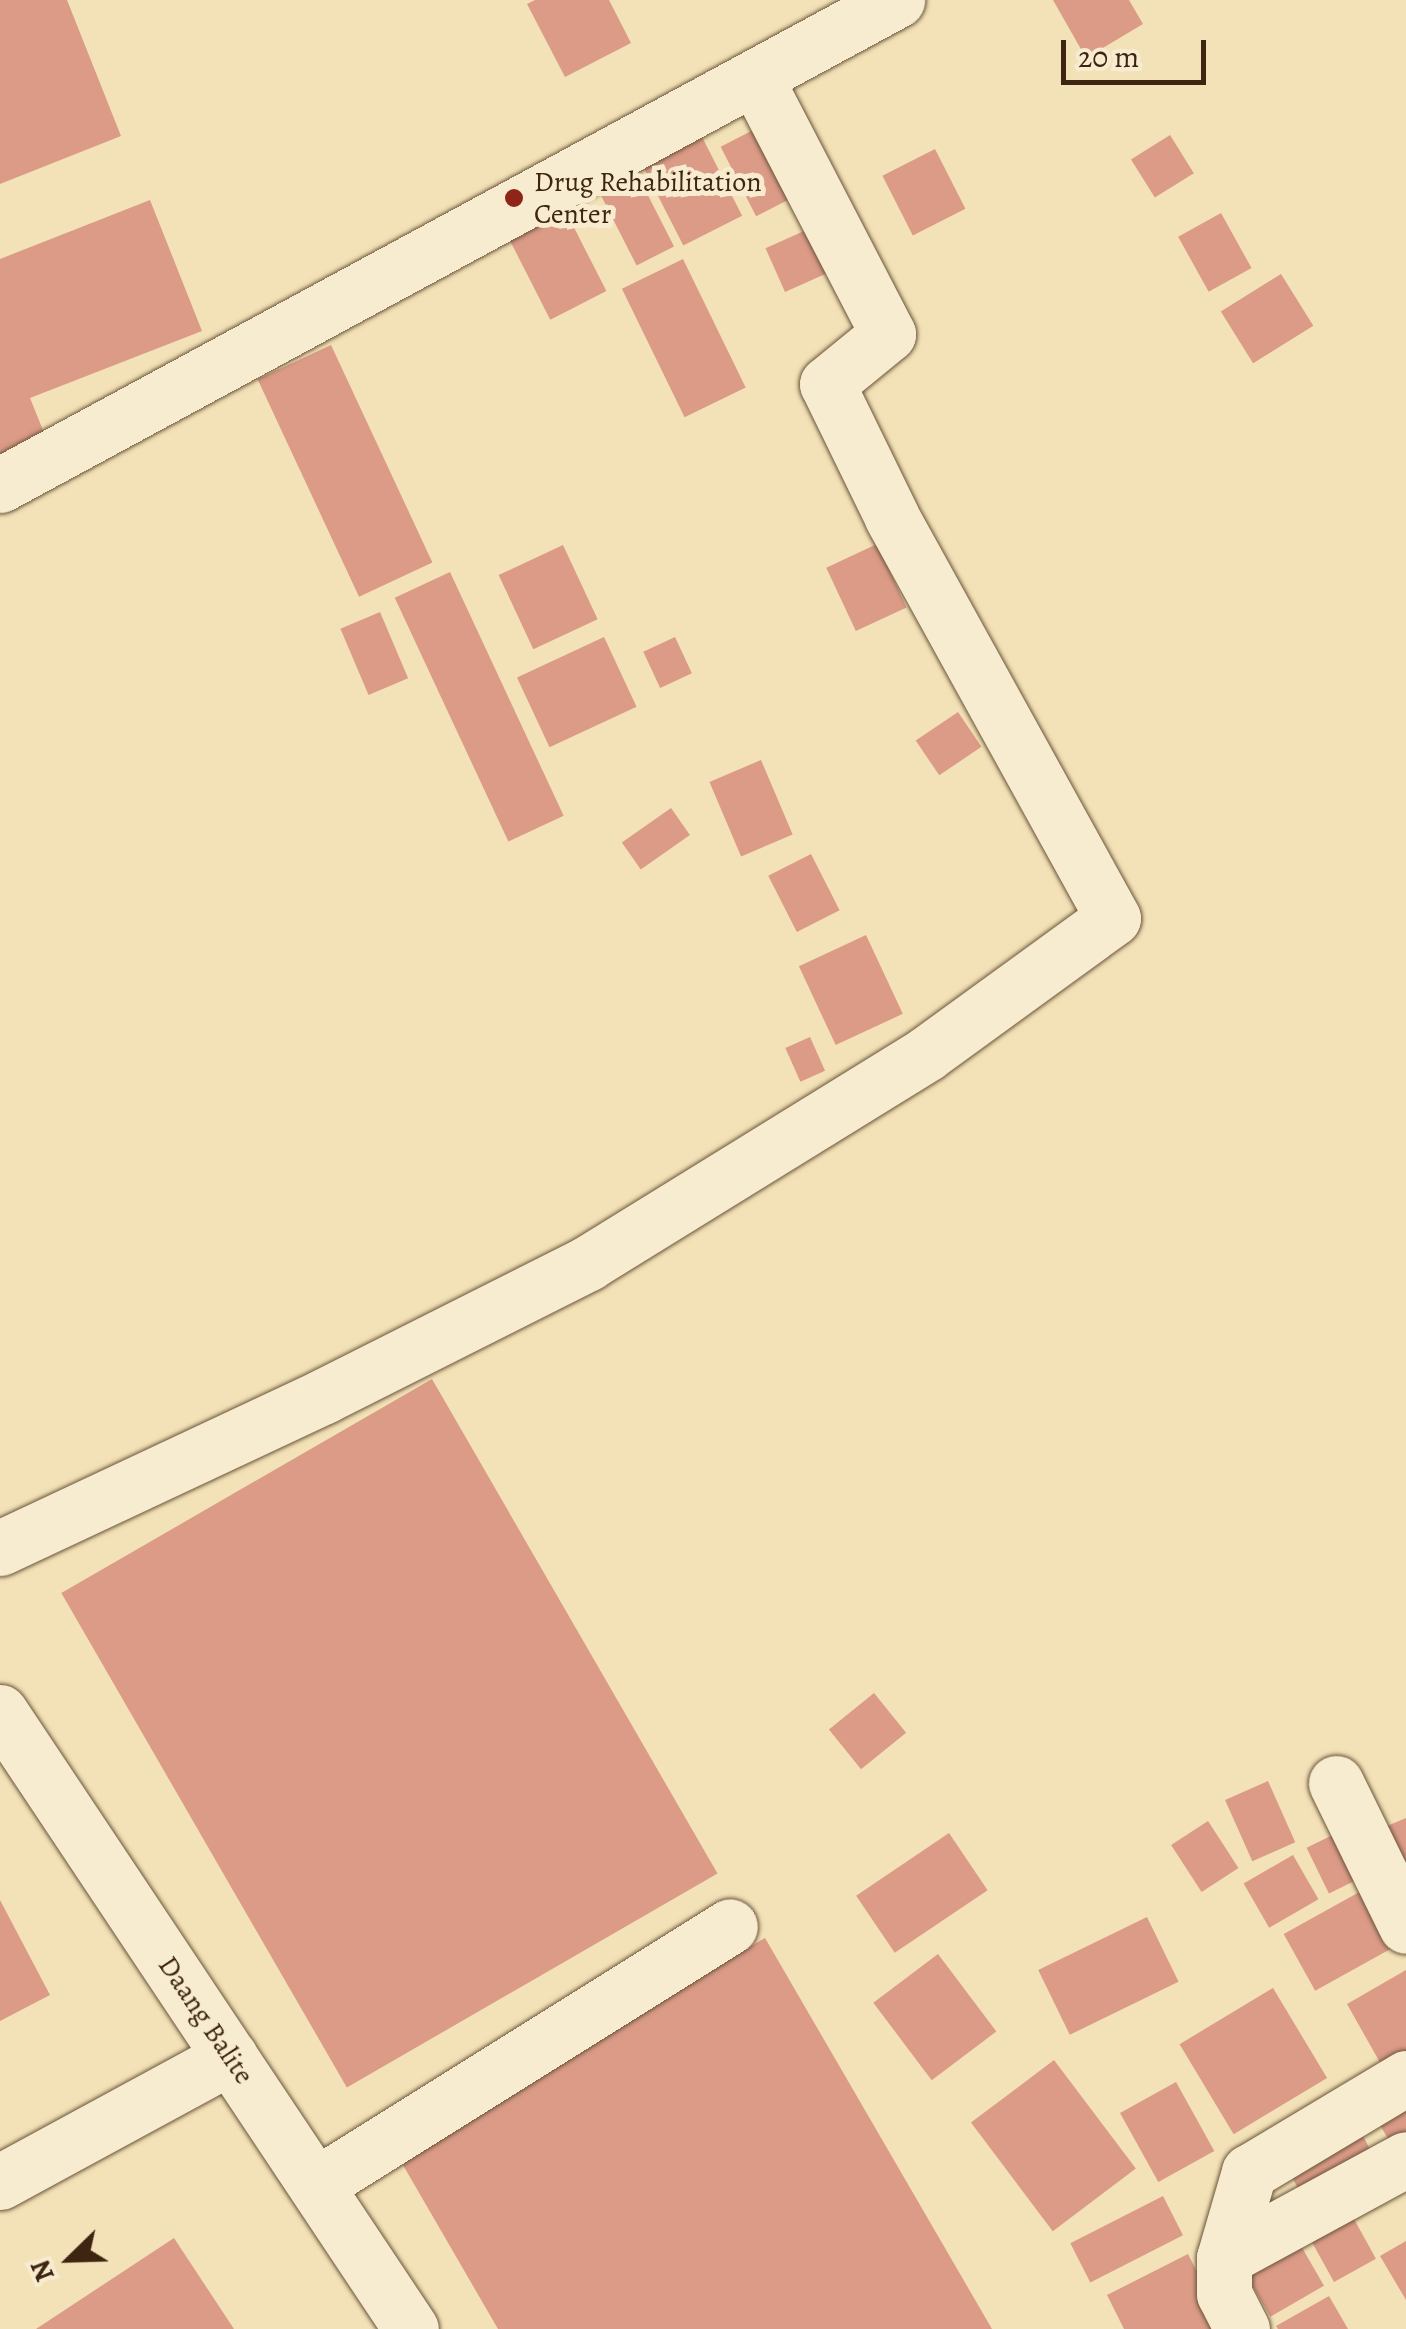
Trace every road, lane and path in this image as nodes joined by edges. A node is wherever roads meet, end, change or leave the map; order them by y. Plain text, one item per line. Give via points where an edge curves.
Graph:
1 (898, 0) edge
2 (757, 81) junction
3 (0, 485) edge
4 (0, 1548) edge
5 (0, 1712) edge
6 (1336, 1783) dead end
7 (730, 1926) dead end
8 (1406, 1926) edge
9 (230, 2056) junction
10 (1406, 2078) edge
11 (1406, 2159) edge
12 (0, 2182) edge
13 (316, 2185) junction
14 (1224, 2258) junction
15 (411, 2329) edge
16 (1242, 2329) edge

1 - 2 street
2 - 3 street
2 - 4 street via 888,334 827,384 892,517 1113,918 926,1054 588,1263
5 - 9 street, Daang Balite
6 - 8 street
7 - 13 street
9 - 12 street
9 - 13 street, Daang Balite
10 - 14 street via 1249,2172
11 - 14 street
13 - 15 street, Daang Balite
14 - 16 street via 1224,2294

